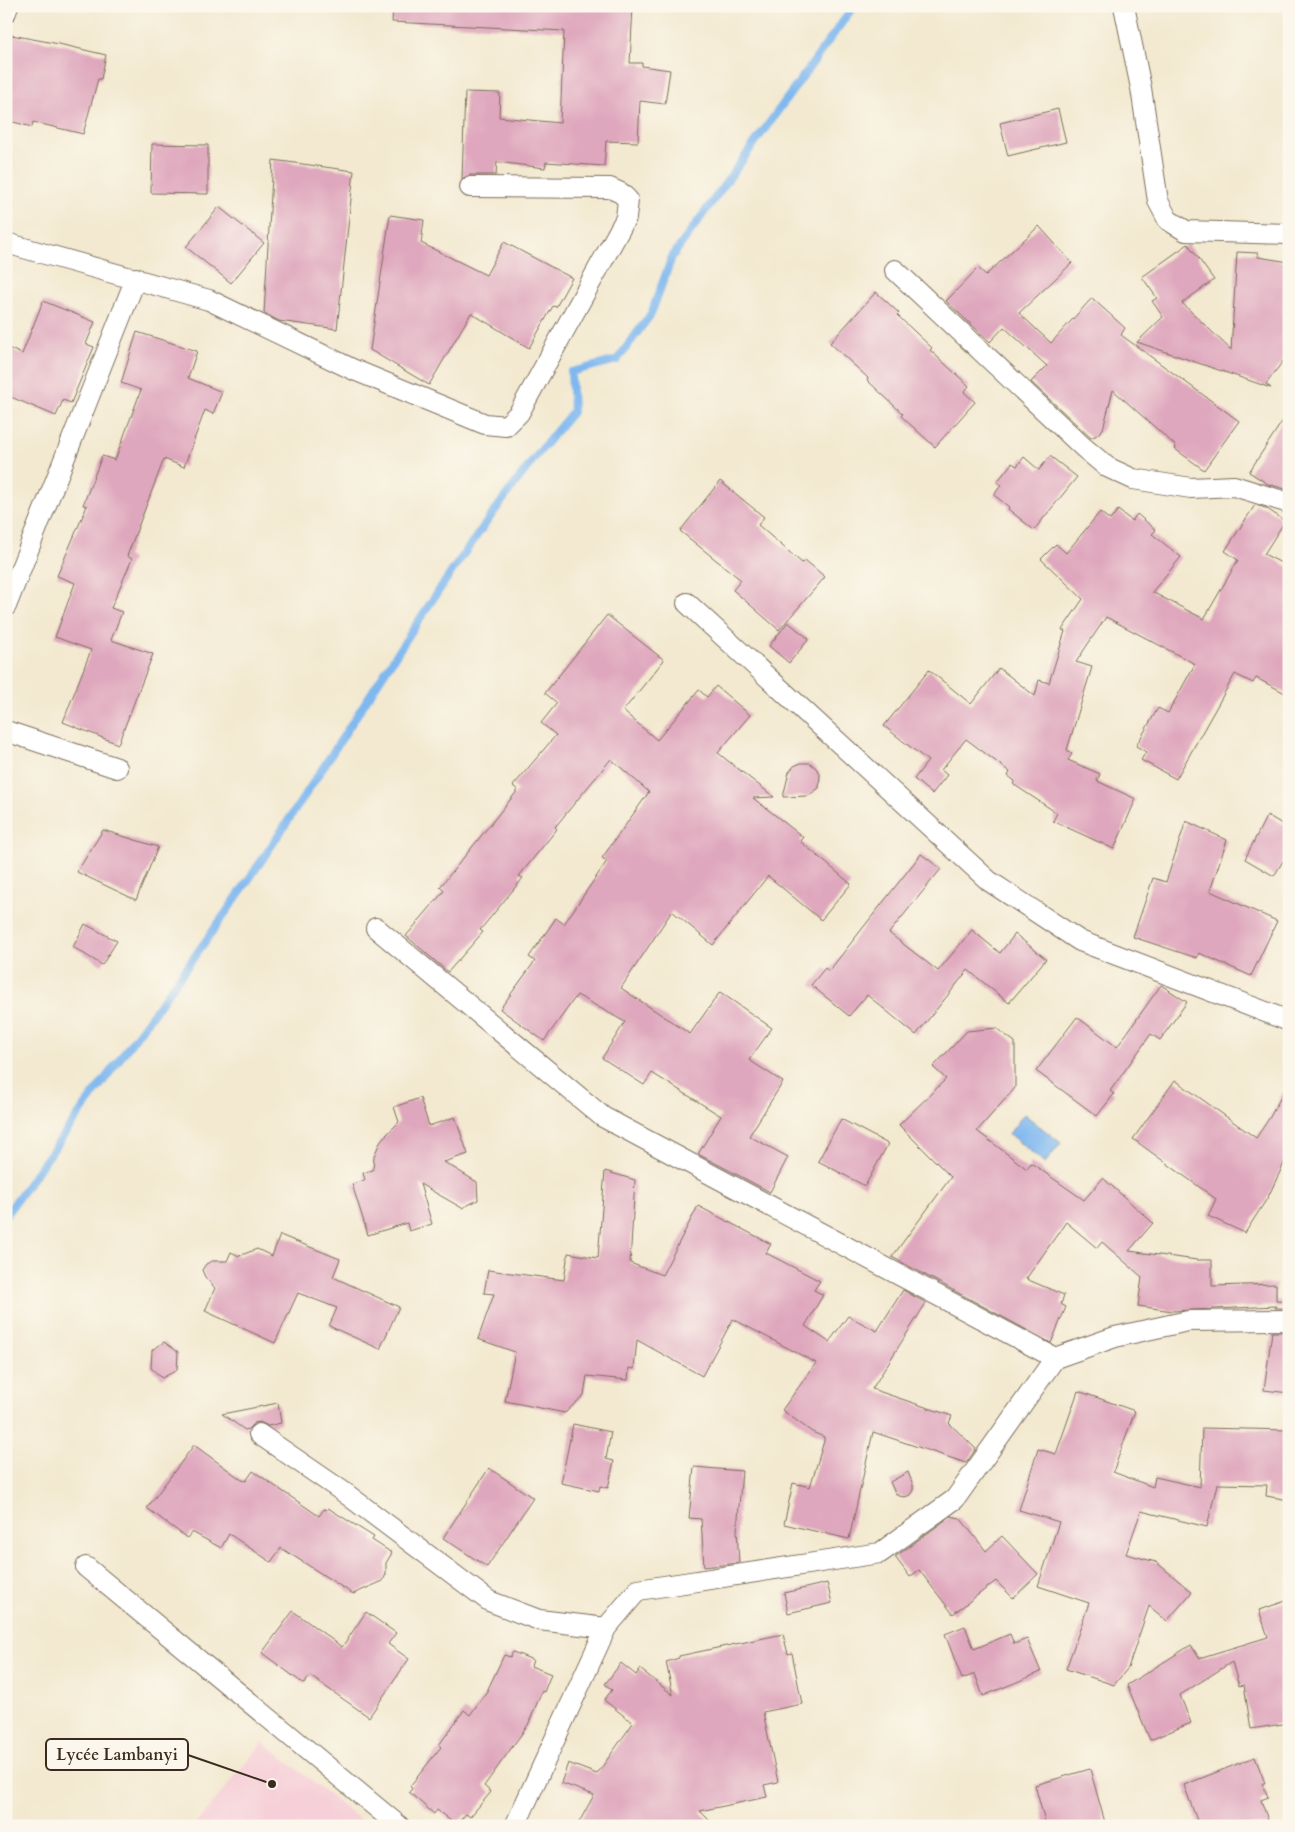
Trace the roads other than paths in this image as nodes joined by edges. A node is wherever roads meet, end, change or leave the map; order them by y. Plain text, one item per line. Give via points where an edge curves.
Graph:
1 (8, 6) edge
2 (1124, 6) edge
3 (6, 12) edge
4 (470, 187) dead end
5 (1289, 234) edge
6 (6, 243) edge
7 (895, 270) dead end
8 (136, 278) junction
9 (1289, 503) edge
10 (686, 602) dead end
11 (6, 606) edge
12 (6, 731) edge
13 (117, 768) dead end
14 (376, 928) dead end
15 (1289, 1022) edge
16 (1289, 1320) edge
17 (1055, 1358) junction
18 (259, 1434) dead end
19 (86, 1568) dead end
20 (606, 1628) junction
21 (400, 1826) edge
22 (515, 1826) edge

1 - 3 street
2 - 5 street via 1141,88 1158,201 1168,220 1186,231
4 - 8 street via 610,188 628,200 626,218 519,413 506,426 485,424 352,369 209,300
6 - 8 street
7 - 9 street via 1107,467 1133,480 1191,488 1234,486
8 - 11 street
10 - 15 street via 989,882 1080,941
12 - 13 street
14 - 17 street via 604,1117
16 - 17 street via 1188,1321 1115,1337
17 - 20 street via 955,1499 880,1553 638,1590
18 - 20 street via 345,1493 490,1601 539,1620
19 - 21 street
20 - 22 street

